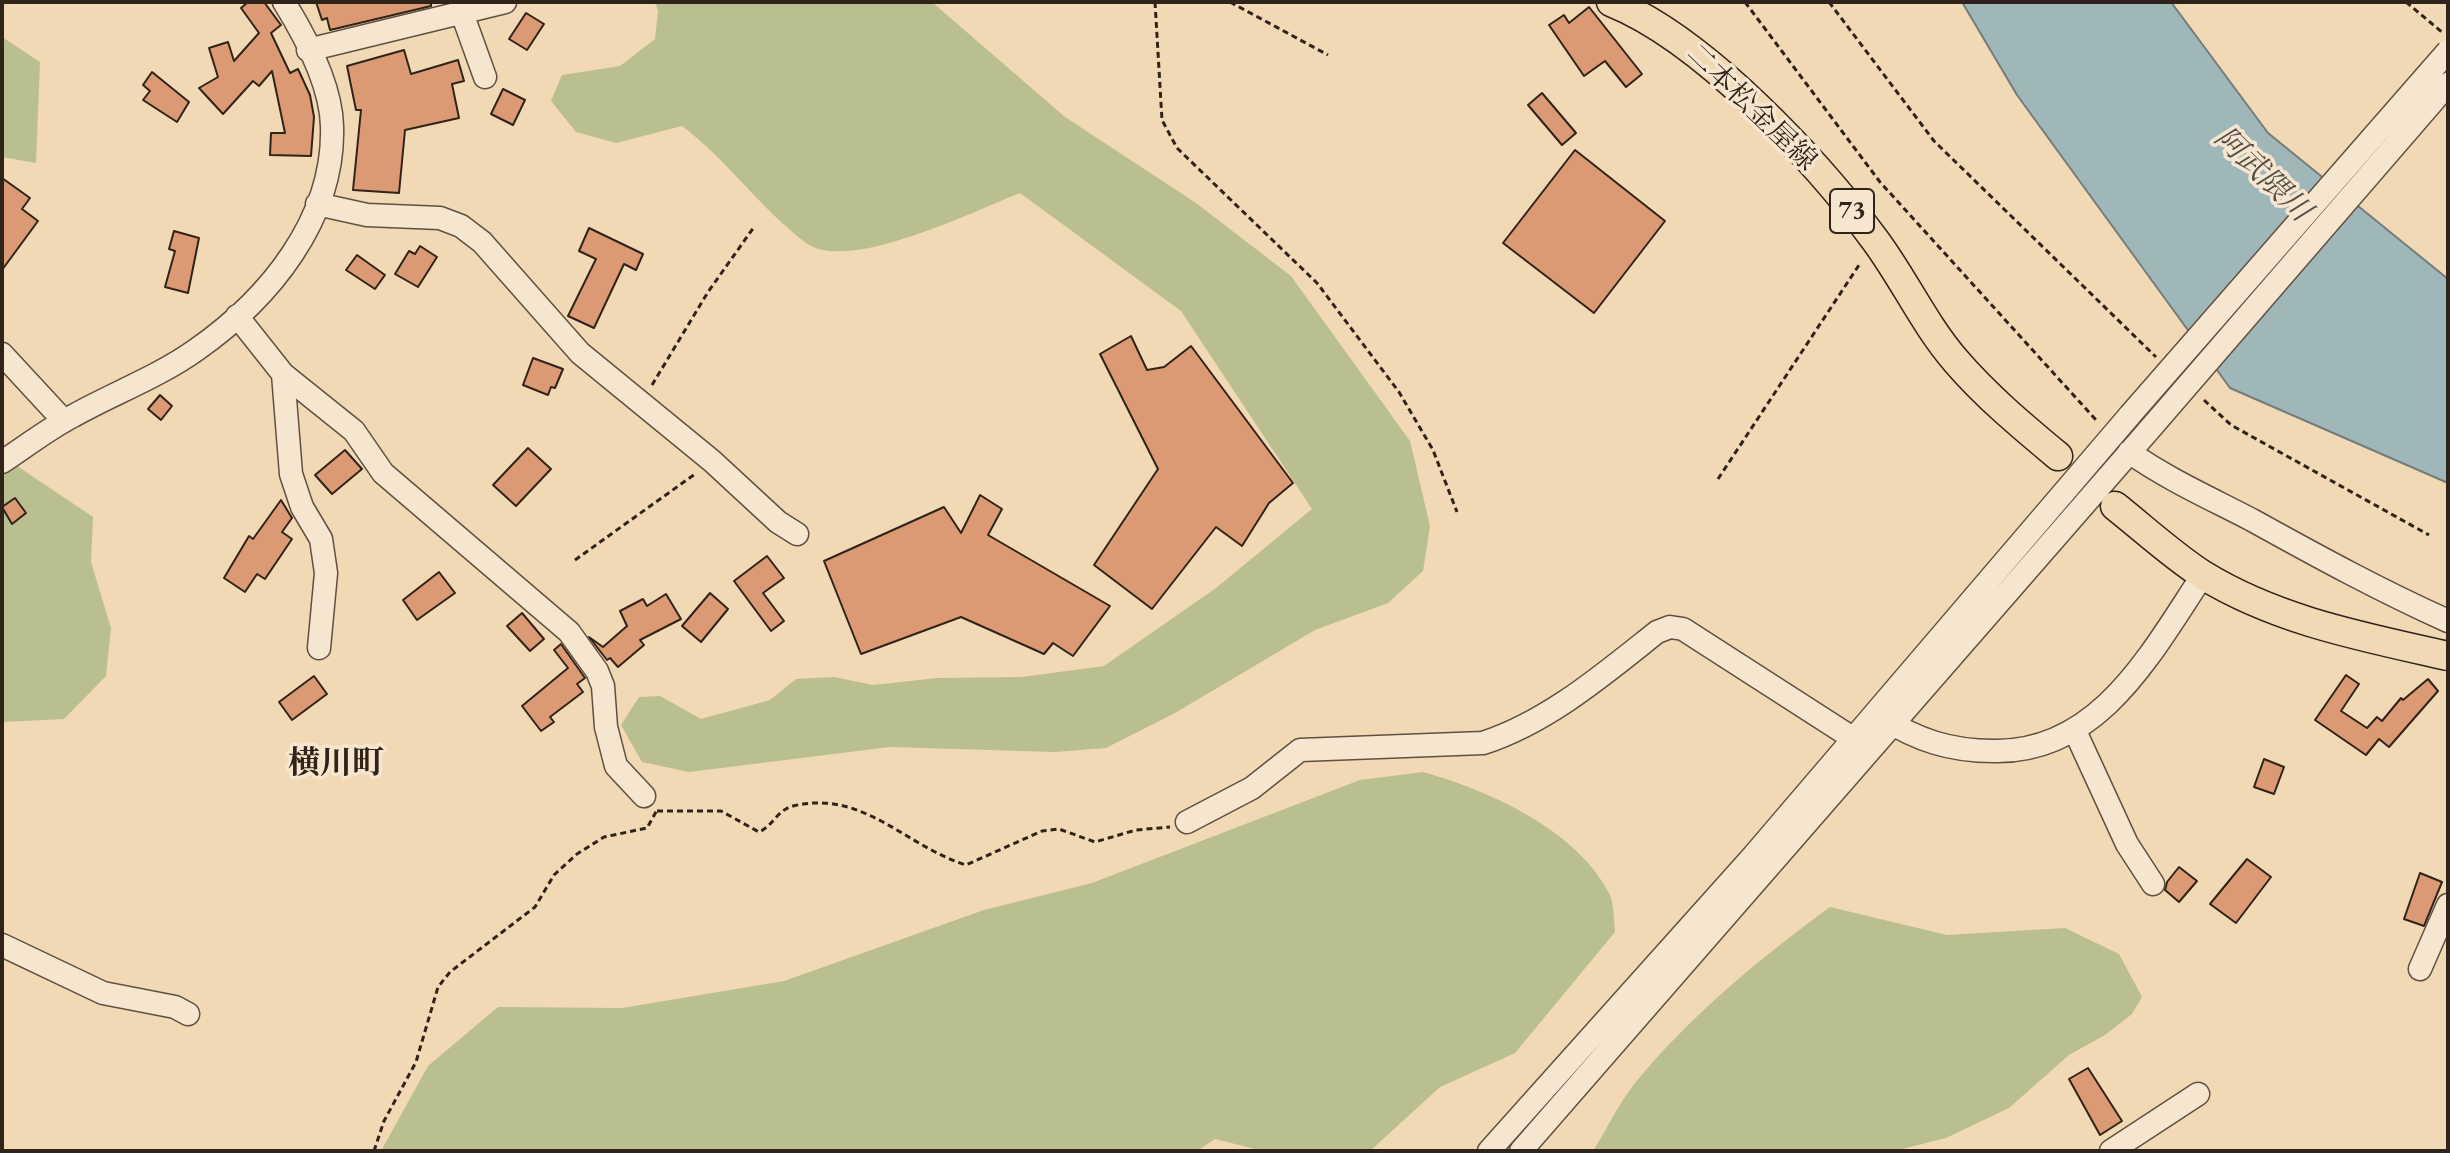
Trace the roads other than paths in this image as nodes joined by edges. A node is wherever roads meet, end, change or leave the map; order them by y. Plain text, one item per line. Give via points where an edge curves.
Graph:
1 (284, 2) edge
2 (505, 2) edge
3 (1611, 2) edge
4 (462, 13) junction
5 (308, 50) junction
6 (2448, 51) edge
7 (485, 77) dead end
8 (2448, 84) edge
9 (317, 204) junction
10 (237, 316) junction
11 (2, 354) edge
12 (283, 374) junction
13 (64, 421) junction
14 (2129, 452) junction
15 (2058, 456) dead end
16 (2, 462) edge
17 (2115, 506) dead end
18 (797, 534) dead end
19 (2203, 575) junction
20 (2448, 621) edge
21 (319, 648) dead end
22 (2448, 656) edge
23 (1884, 719) junction
24 (2075, 731) junction
25 (1854, 739) junction
26 (650, 804) road end
27 (1187, 822) road end
28 (2153, 884) dead end
29 (2448, 905) edge
30 (2, 945) edge
31 (2420, 969) dead end
32 (188, 1014) dead end
33 (2198, 1094) dead end
34 (1489, 1151) edge
35 (1521, 1151) edge
36 (2111, 1151) edge

1 - 5 street
2 - 4 street
3 - 15 main road, 二本松金屋線 / 73 via 1657,25 1708,62 1801,154 1875,240 1955,359
4 - 5 street
4 - 7 street
5 - 9 street via 332,124 331,167
6 - 23 street, bridge via 2112,434
8 - 14 street, bridge
9 - 10 street via 282,271
9 - 18 street via 367,215 440,218 461,226 482,242 580,353
10 - 12 street
10 - 13 street via 163,371
11 - 13 street
12 - 21 street via 291,474 321,539 325,562
12 - 26 street via 354,431 383,473 415,503 569,632 603,686 616,766
13 - 16 street
14 - 20 street via 2195,494
14 - 23 street
17 - 19 main road
19 - 22 main road via 2312,625
19 - 24 street via 2120,693
23 - 24 street via 1936,746 1972,751 2010,752 2056,742
23 - 25 street
23 - 35 street
24 - 28 street via 2127,844
25 - 27 street via 1683,629 1670,627 1511,734 1483,743 1300,750 1252,788
25 - 34 street
29 - 31 street
30 - 32 street via 103,993
33 - 36 street

